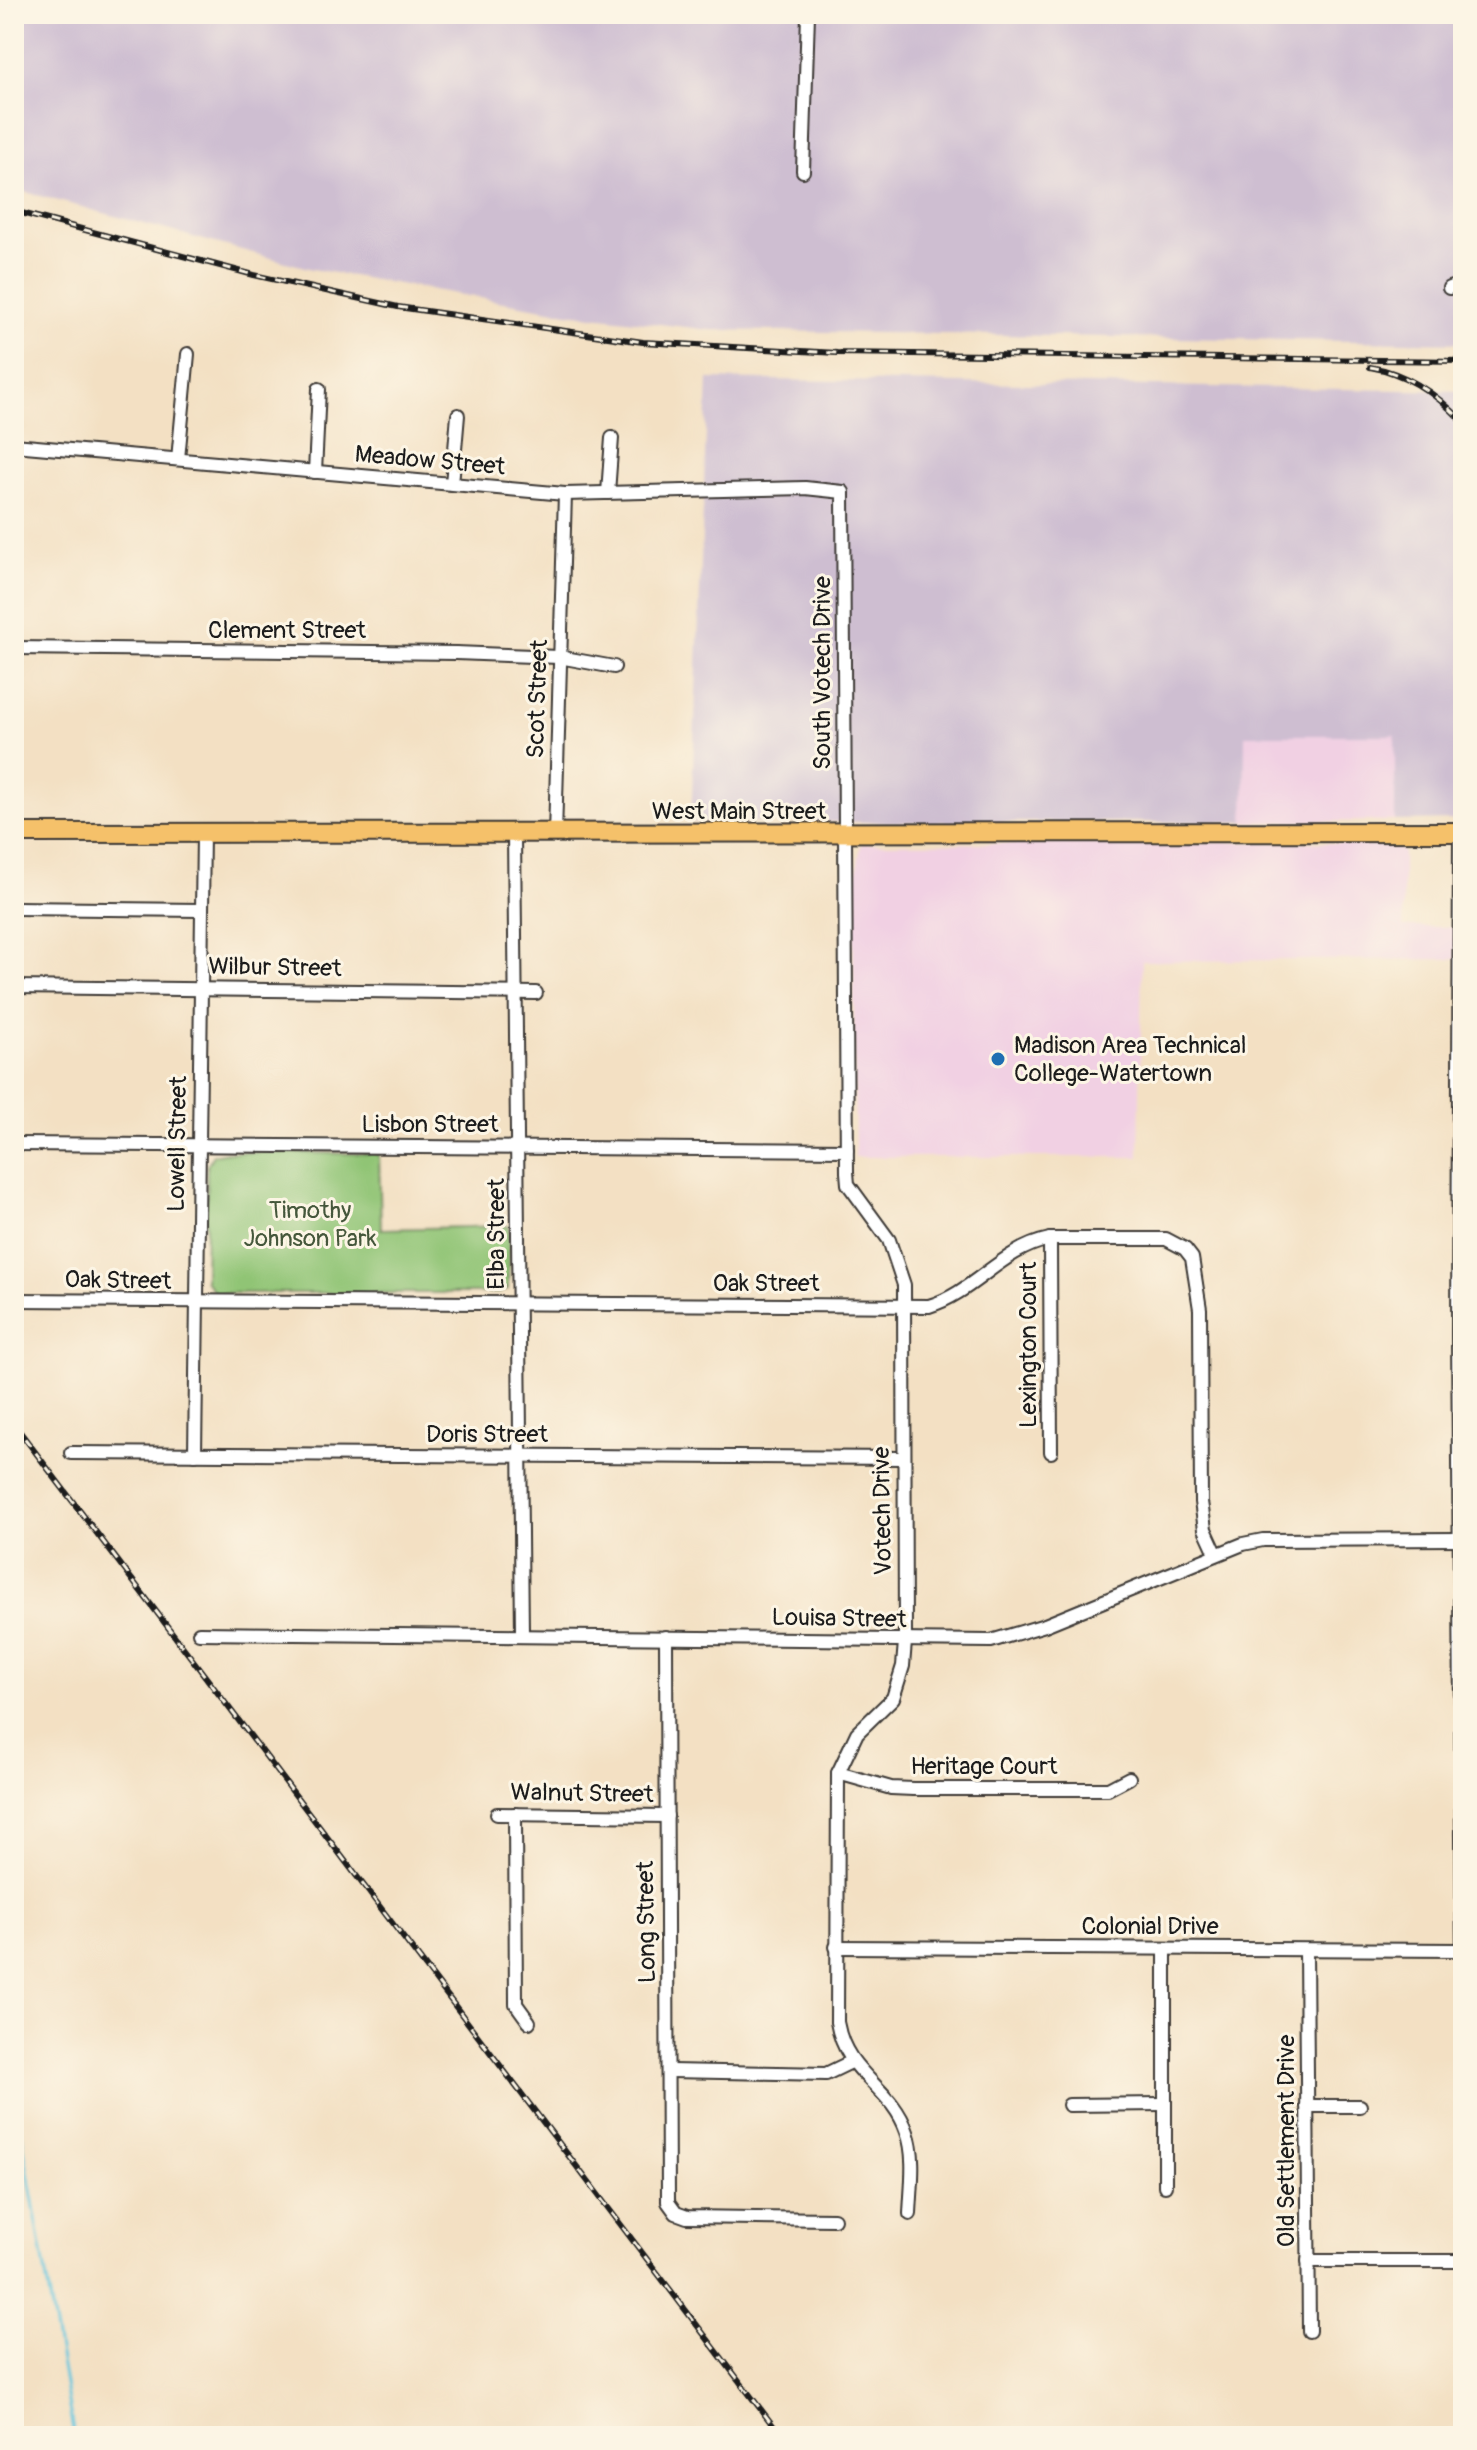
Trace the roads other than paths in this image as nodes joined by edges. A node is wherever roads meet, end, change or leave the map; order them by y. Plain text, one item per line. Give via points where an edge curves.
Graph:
1 (808, 14) edge
2 (803, 171) dead end
3 (1463, 284) edge
4 (1449, 288) dead end
5 (188, 354) dead end
6 (319, 389) dead end
7 (458, 415) dead end
8 (612, 438) dead end
9 (14, 445) edge
10 (178, 459) junction
11 (315, 472) junction
12 (452, 484) junction
13 (843, 492) joint
14 (608, 493) junction
15 (565, 494) junction
16 (14, 648) edge
17 (559, 657) junction
18 (614, 667) dead end
19 (1461, 832) edge
20 (14, 833) edge
21 (203, 834) junction
22 (514, 834) junction
23 (555, 835) junction
24 (842, 835) junction
25 (14, 908) edge
26 (201, 910) junction
27 (14, 987) edge
28 (200, 988) junction
29 (517, 993) junction
30 (536, 993) dead end
31 (844, 998) joint
32 (14, 1144) edge
33 (199, 1145) junction
34 (518, 1146) junction
35 (847, 1150) junction
36 (1050, 1239) junction
37 (14, 1300) edge
38 (519, 1303) junction
39 (197, 1304) junction
40 (902, 1306) junction
41 (1051, 1452) dead end
42 (71, 1453) dead end
43 (195, 1454) junction
44 (520, 1457) junction
45 (903, 1458) junction
46 (1459, 1539) junction
47 (1216, 1553) junction
48 (199, 1633) dead end
49 (522, 1634) junction
50 (666, 1637) junction
51 (905, 1642) junction
52 (1462, 1657) edge
53 (838, 1773) junction
54 (1129, 1778) dead end
55 (497, 1814) dead end
56 (515, 1814) junction
57 (667, 1816) junction
58 (836, 1947) junction
59 (1165, 1949) junction
60 (1306, 1950) junction
61 (1463, 1950) edge
62 (1463, 1964) edge
63 (529, 2022) dead end
64 (851, 2062) junction
65 (670, 2071) junction
66 (1163, 2104) junction
67 (1069, 2105) dead end
68 (1307, 2106) junction
69 (1360, 2106) dead end
70 (1165, 2186) dead end
71 (910, 2214) dead end
72 (834, 2219) dead end
73 (1308, 2261) junction
74 (1463, 2261) edge
75 (1309, 2331) dead end

1 - 2 street
3 - 4 street
5 - 10 street
6 - 11 street
7 - 12 street
8 - 14 street
9 - 10 street, Meadow Street
10 - 11 street, Meadow Street
11 - 12 street, Meadow Street
12 - 15 street, Meadow Street
13 - 14 street, Meadow Street via 805,488
13 - 24 street, South Votech Drive
14 - 15 street, Meadow Street
15 - 17 street, Scot Street
16 - 17 street, Clement Street
17 - 18 street, Clement Street
17 - 23 street, Scot Street
19 - 24 main road, West Main Street
19 - 46 street
20 - 21 main road, West Main Street
21 - 22 main road, West Main Street
21 - 26 street, Lowell Street
22 - 23 main road, West Main Street
22 - 29 street, Elba Street
23 - 24 main road, West Main Street
24 - 31 street, South Votech Drive
25 - 26 street
26 - 28 street, Lowell Street
27 - 28 street, Wilbur Street
28 - 29 street, Wilbur Street
28 - 33 street, Lowell Street
29 - 30 street, Wilbur Street
29 - 34 street, Elba Street
31 - 35 street, Votech Drive
32 - 33 street, Lisbon Street
33 - 34 street, Lisbon Street
33 - 39 street, Lowell Street
34 - 35 street, Lisbon Street
34 - 38 street, Elba Street
35 - 40 street, Votech Drive via 848,1184 896,1253 904,1285
36 - 40 street, Oak Street via 1019,1248 942,1302
36 - 41 street, Lexington Court
36 - 47 street, Oak Street via 1166,1239 1192,1258 1200,1309 1201,1502
37 - 39 street, Oak Street
38 - 39 street, Oak Street
38 - 40 street, Oak Street
38 - 44 street, Elba Street
39 - 43 street, Lowell Street
40 - 45 street, Votech Drive
42 - 43 street, Doris Street
43 - 44 street, Doris Street
44 - 45 street, Doris Street
44 - 49 street, Elba Street
45 - 51 street, Votech Drive
46 - 47 street, Louisa Street via 1263,1540
46 - 52 street
47 - 51 street, Louisa Street via 1015,1636 968,1643
48 - 49 street, Louisa Street
49 - 50 street, Louisa Street
50 - 51 street, Louisa Street
50 - 57 street, Long Street
51 - 53 street, Votech Drive via 893,1698 857,1733
52 - 61 street
53 - 54 street, Heritage Court via 913,1789 1108,1789
53 - 58 street, Votech Drive
55 - 56 street, Walnut Street
56 - 57 street, Walnut Street
56 - 63 street via 516,2004
57 - 65 street, Long Street
58 - 59 street, Colonial Drive
58 - 64 street, Votech Drive via 837,2022
59 - 60 street, Colonial Drive
59 - 66 street
60 - 61 street, Colonial Drive
60 - 68 street, Old Settlement Drive
61 - 62 street
64 - 65 street via 826,2074
64 - 71 street, Votech Drive via 895,2107 907,2130 912,2156
65 - 72 street, Long Street via 670,2207 697,2218
66 - 67 street
66 - 70 street
68 - 69 street
68 - 73 street, Old Settlement Drive
73 - 74 street
73 - 75 street, Old Settlement Drive

